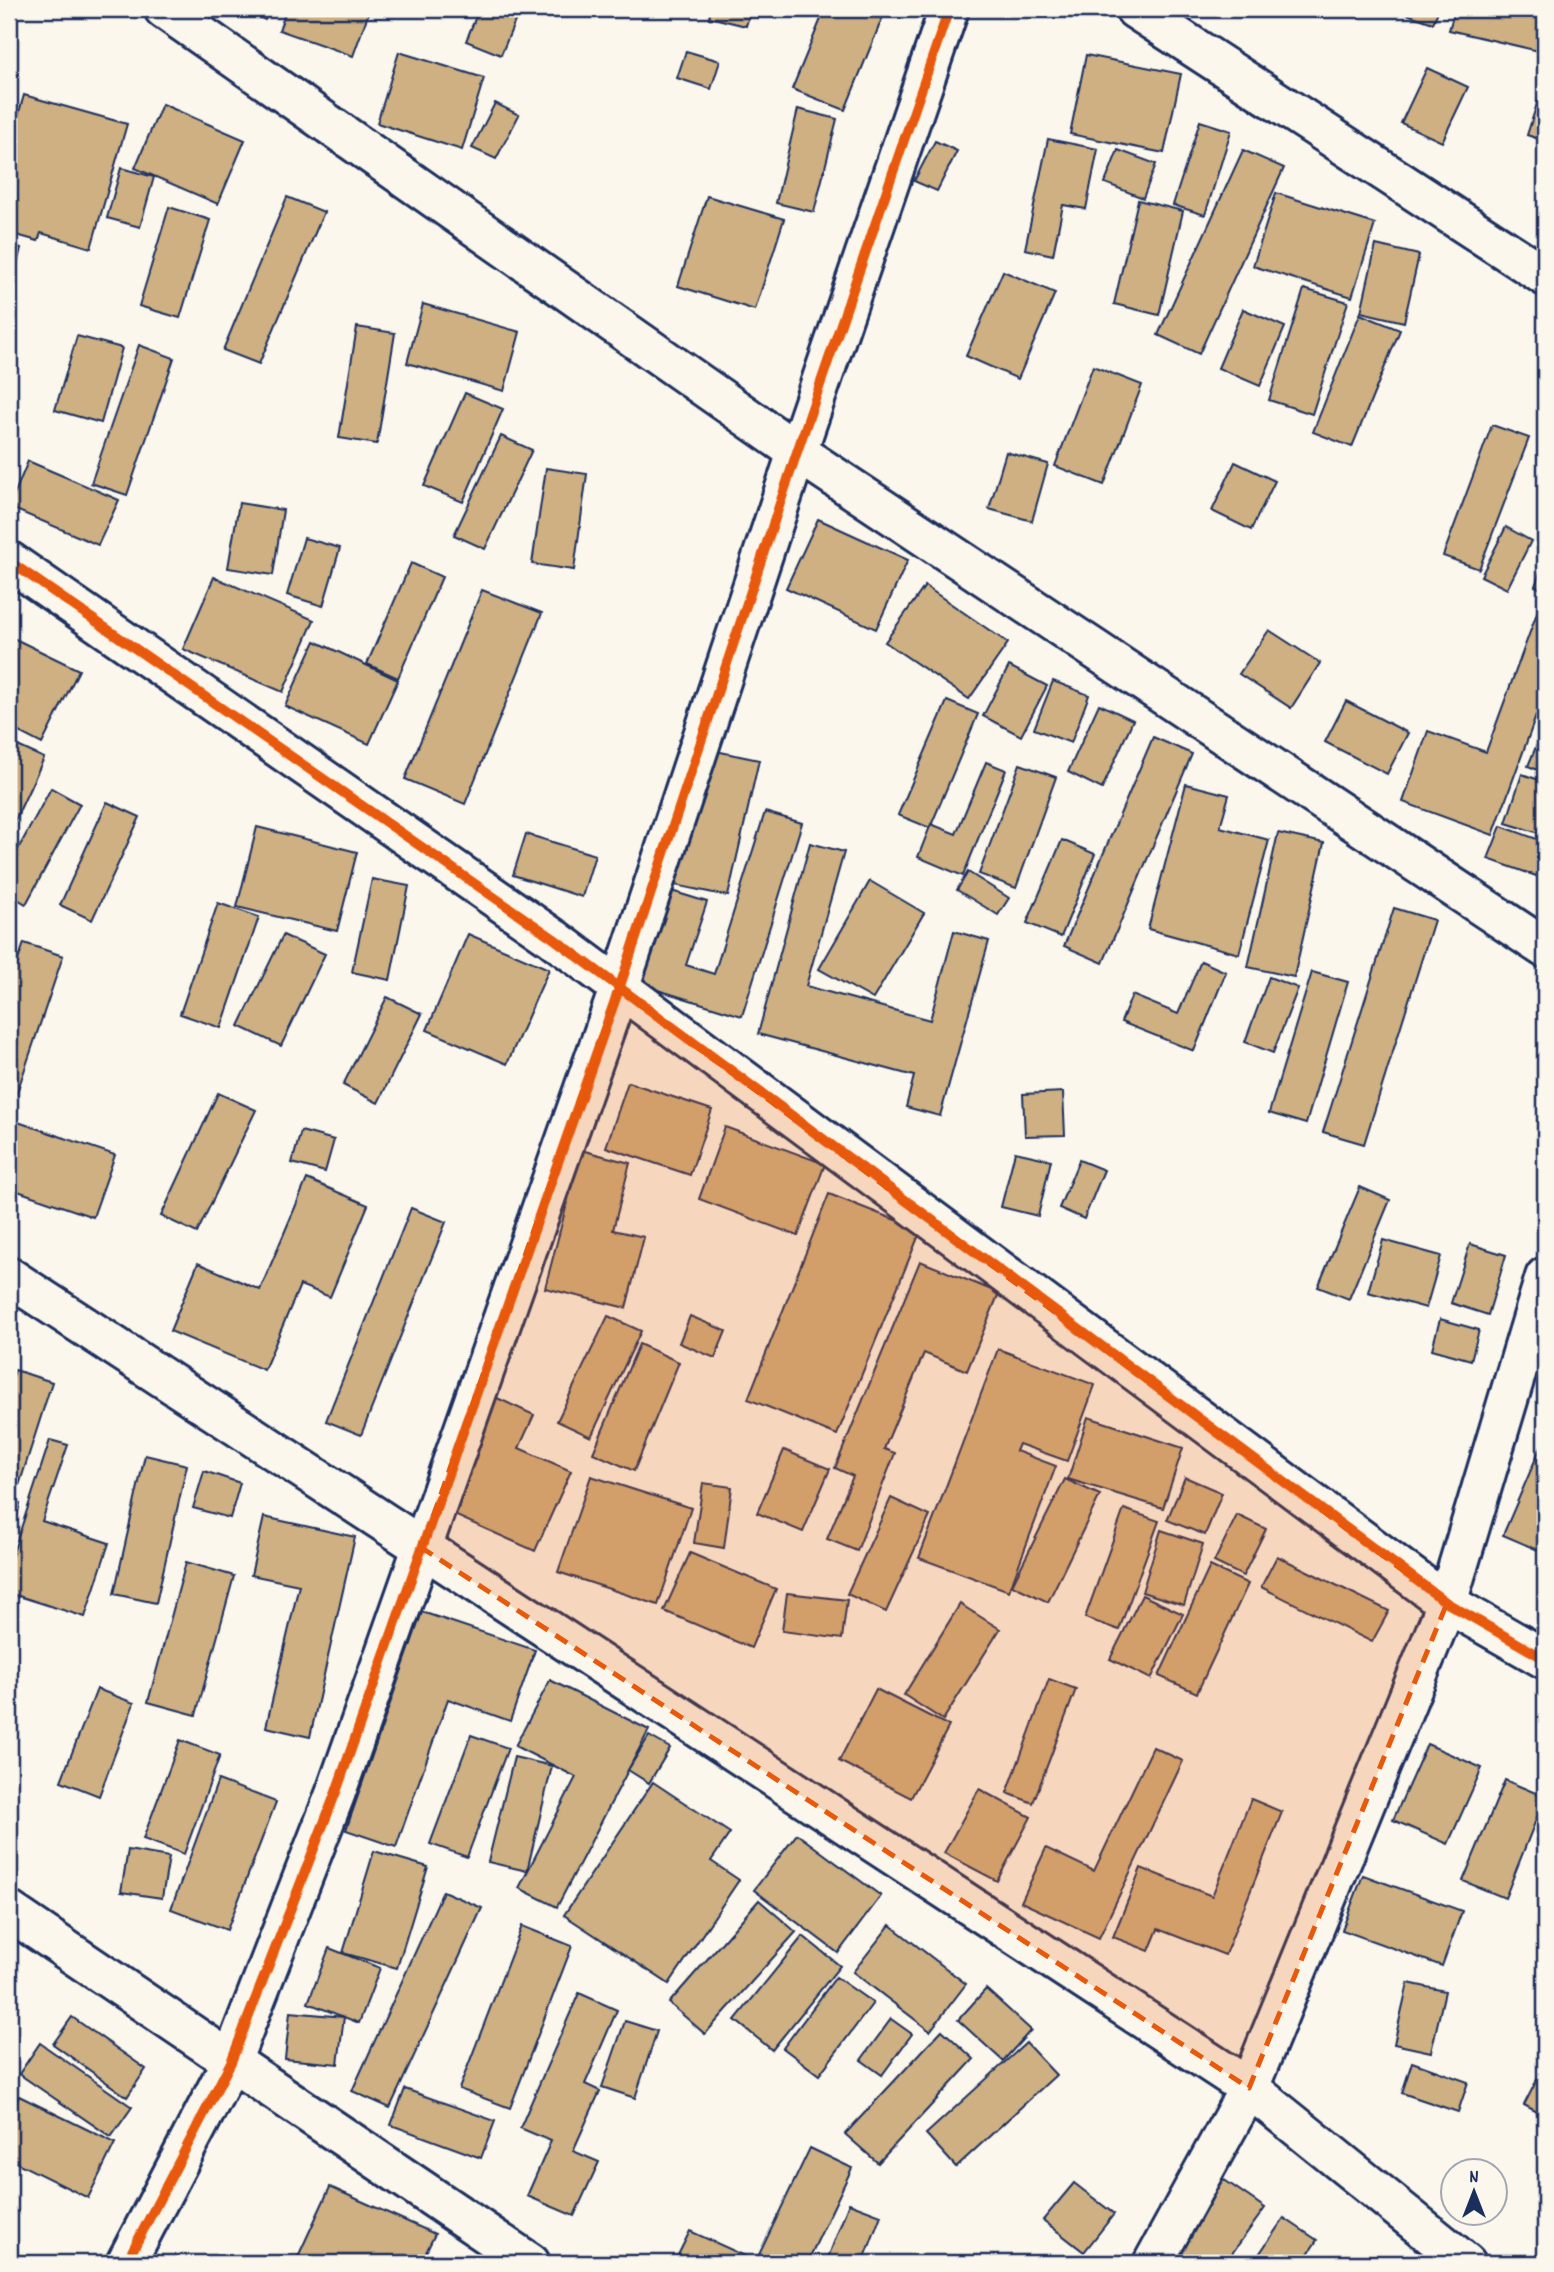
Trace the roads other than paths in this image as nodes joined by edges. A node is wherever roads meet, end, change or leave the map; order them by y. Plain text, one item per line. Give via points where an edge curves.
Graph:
1 (164, 9) edge
2 (949, 9) edge
3 (1135, 9) edge
4 (1545, 276) edge
5 (797, 452) junction
6 (9, 561) edge
7 (1545, 948) edge
8 (619, 989) junction
9 (9, 1277) edge
10 (1545, 1277) edge
11 (422, 1549) junction
12 (1447, 1603) junction
13 (1545, 1659) edge
14 (9, 1911) edge
15 (231, 2062) junction
16 (1249, 2088) junction
17 (126, 2263) edge
18 (530, 2263) edge
19 (1153, 2263) edge
20 (1466, 2263) edge

1 - 5 street
2 - 5 street
3 - 4 street
5 - 7 street
5 - 8 street
6 - 8 street via 553,938
8 - 11 street
8 - 12 street
9 - 11 street
10 - 12 street
11 - 15 street via 336,1792
11 - 16 street
12 - 13 street
12 - 16 street
14 - 15 street
15 - 17 street
15 - 18 street
16 - 19 street
16 - 20 street

